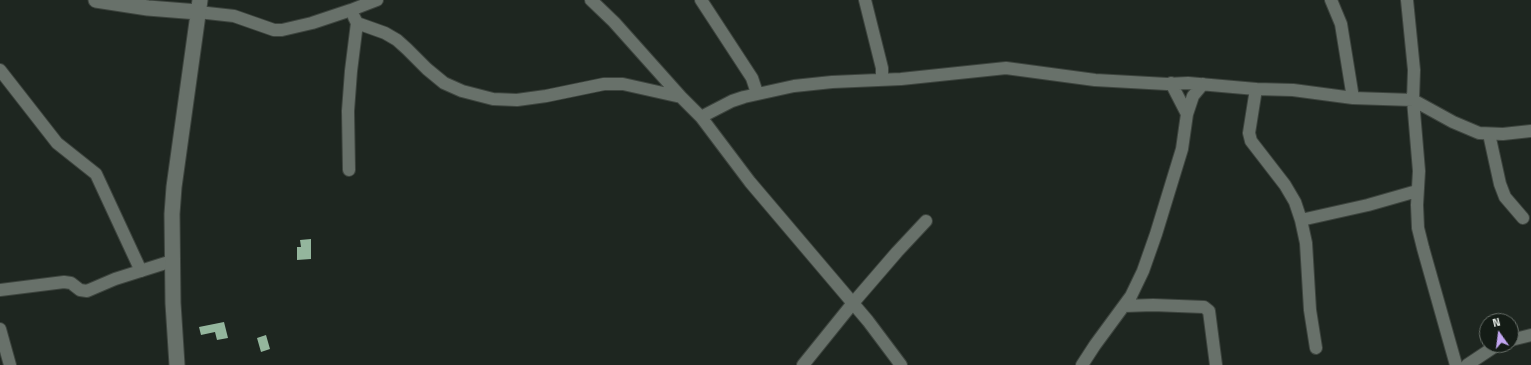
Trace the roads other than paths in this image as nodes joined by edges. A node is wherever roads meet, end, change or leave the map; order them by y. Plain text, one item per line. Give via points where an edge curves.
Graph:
1 (96, 0) edge
2 (377, 0) edge
3 (591, 0) edge
4 (701, 0) edge
5 (865, 0) edge
6 (1331, 0) edge
7 (1407, 0) edge
8 (199, 6) edge
9 (351, 10) junction
10 (357, 23) junction
11 (0, 70) edge
12 (882, 80) junction
13 (1172, 83) junction
14 (1202, 84) junction
15 (1256, 89) junction
16 (757, 93) junction
17 (681, 97) junction
18 (1353, 98) junction
19 (1413, 100) junction
20 (1187, 114) junction
21 (701, 117) junction
22 (1531, 131) edge
23 (1489, 134) junction
24 (349, 170) dead end
25 (1417, 191) junction
26 (1523, 218) dead end
27 (1301, 220) junction
28 (926, 221) dead end
29 (172, 261) junction
30 (141, 271) junction
31 (0, 290) edge
32 (853, 303) junction
33 (1124, 306) junction
34 (0, 329) edge
35 (1531, 335) edge
36 (1519, 338) edge
37 (1316, 348) dead end
38 (1485, 353) edge
39 (10, 365) edge
40 (176, 365) edge
41 (803, 365) edge
42 (901, 365) edge
43 (1082, 365) edge
44 (1216, 365) edge
45 (1456, 365) edge
46 (1466, 365) edge

1 - 8 street via 148,8
2 - 9 street
3 - 17 street
4 - 16 street via 752,78
5 - 12 street via 882,68
6 - 18 street via 1341,24
7 - 19 street via 1414,70
8 - 9 street via 274,30 312,23
8 - 29 street via 174,187
9 - 10 street
10 - 17 street via 385,33 396,40 444,83 462,91 493,99 517,100 604,84 623,84
10 - 24 street via 348,111
11 - 30 street via 57,143 96,174
12 - 13 street via 1006,68 1095,80
12 - 16 street via 832,82
13 - 14 street
13 - 20 street
14 - 15 street
14 - 20 street via 1193,96
15 - 18 street via 1293,90
15 - 27 street via 1249,133 1251,141 1285,185 1295,202
16 - 21 street via 732,101
17 - 21 street
18 - 19 street
19 - 23 street via 1465,128
19 - 25 street via 1419,171
20 - 33 street via 1182,149 1156,234 1143,271
21 - 32 street via 750,182
22 - 23 street
23 - 26 street via 1505,197
25 - 27 street
25 - 45 street via 1418,228 1422,248
27 - 37 street via 1306,242 1310,310
28 - 32 street
29 - 30 street
29 - 40 street
30 - 31 street via 87,291 64,282
32 - 41 street
32 - 42 street
33 - 43 street
33 - 44 street via 1204,307 1210,310
34 - 39 street
35 - 36 street
38 - 46 street

